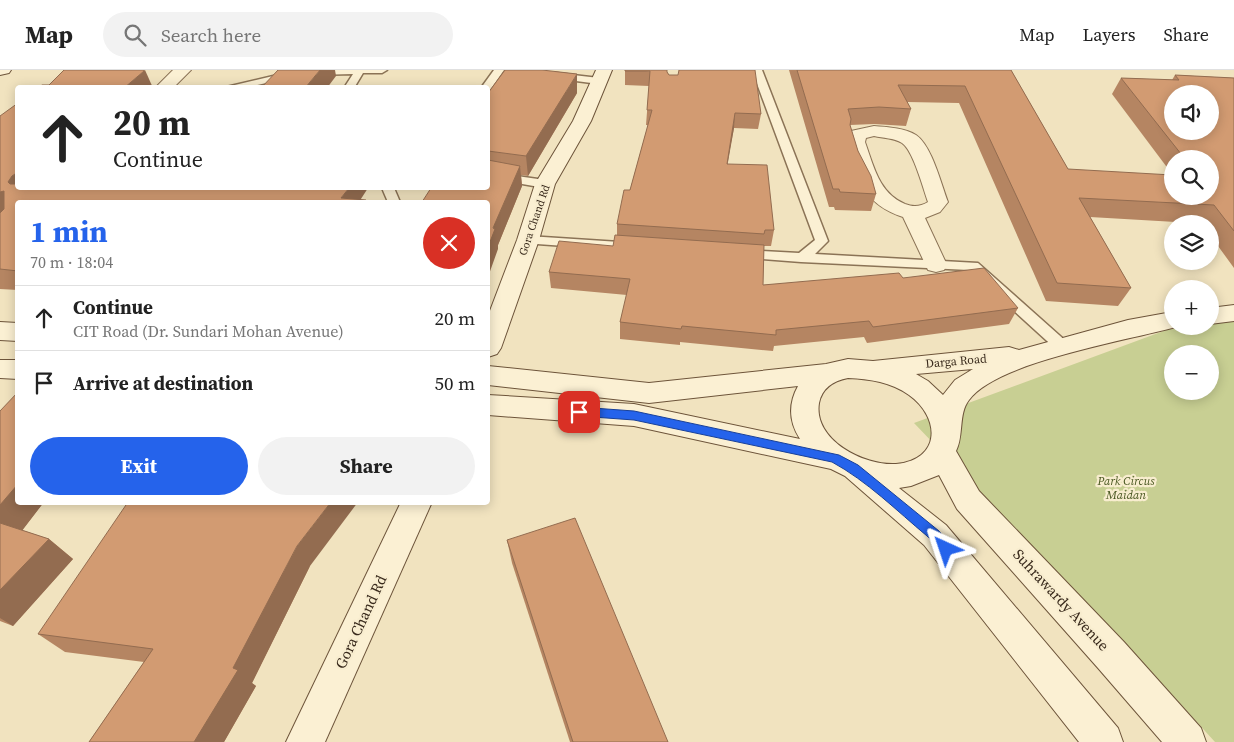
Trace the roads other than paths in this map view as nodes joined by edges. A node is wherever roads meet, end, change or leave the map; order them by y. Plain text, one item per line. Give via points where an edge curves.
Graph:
1 (183, 70) edge
2 (382, 70) edge
3 (504, 70) edge
4 (757, 70) edge
5 (360, 71) junction
6 (547, 75) edge
7 (602, 76) edge
8 (166, 85) edge
9 (242, 85) edge
10 (351, 85) edge
11 (489, 85) edge
12 (490, 175) edge
13 (545, 184) junction
14 (912, 213) junction
15 (528, 240) junction
16 (645, 247) edge
17 (733, 253) edge
18 (801, 258) junction
19 (936, 265) junction
20 (1234, 314) edge
21 (1219, 315) edge
22 (1164, 321) edge
23 (0, 331) edge
24 (15, 332) edge
25 (490, 343) edge
26 (1051, 350) junction
27 (0, 369) edge
28 (873, 369) junction
29 (15, 370) edge
30 (832, 372) junction
31 (490, 375) edge
32 (490, 405) edge
33 (945, 444) junction
34 (844, 463) junction
35 (416, 505) edge
36 (305, 742) edge
37 (1104, 742) edge
38 (1187, 742) edge

1 - 8 main road
2 - 5 lane
3 - 11 lane
4 - 18 lane via 822,241
5 - 9 lane via 312,72
5 - 10 lane
6 - 7 lane
7 - 13 main road, Gora Chand Rd via 582,121
12 - 13 lane
13 - 15 main road, Gora Chand Rd
14 - 14 main road via 887,205 871,187 856,142 857,135 874,131 891,133 909,139 918,149 938,202 929,211
14 - 19 main road
15 - 16 lane
15 - 25 main road, Gora Chand Rd
17 - 18 lane
18 - 19 lane
19 - 26 lane via 973,266
20 - 21 main road
22 - 26 main road, Darga Road
23 - 24 main road
26 - 28 main road, Darga Road
26 - 33 main road, Darga Road via 986,374 964,388 952,401
27 - 29 main road
28 - 30 main road
28 - 33 main road via 896,375 930,398 942,415
30 - 31 main road via 649,393
30 - 34 main road via 820,378 808,392 804,404 805,422 816,442
32 - 34 main road via 634,415
33 - 34 main road via 930,466 909,474 880,475
33 - 38 main road, Suhrawardy Avenue via 968,500
34 - 37 main road via 935,535
35 - 36 main road, Gora Chand Rd

